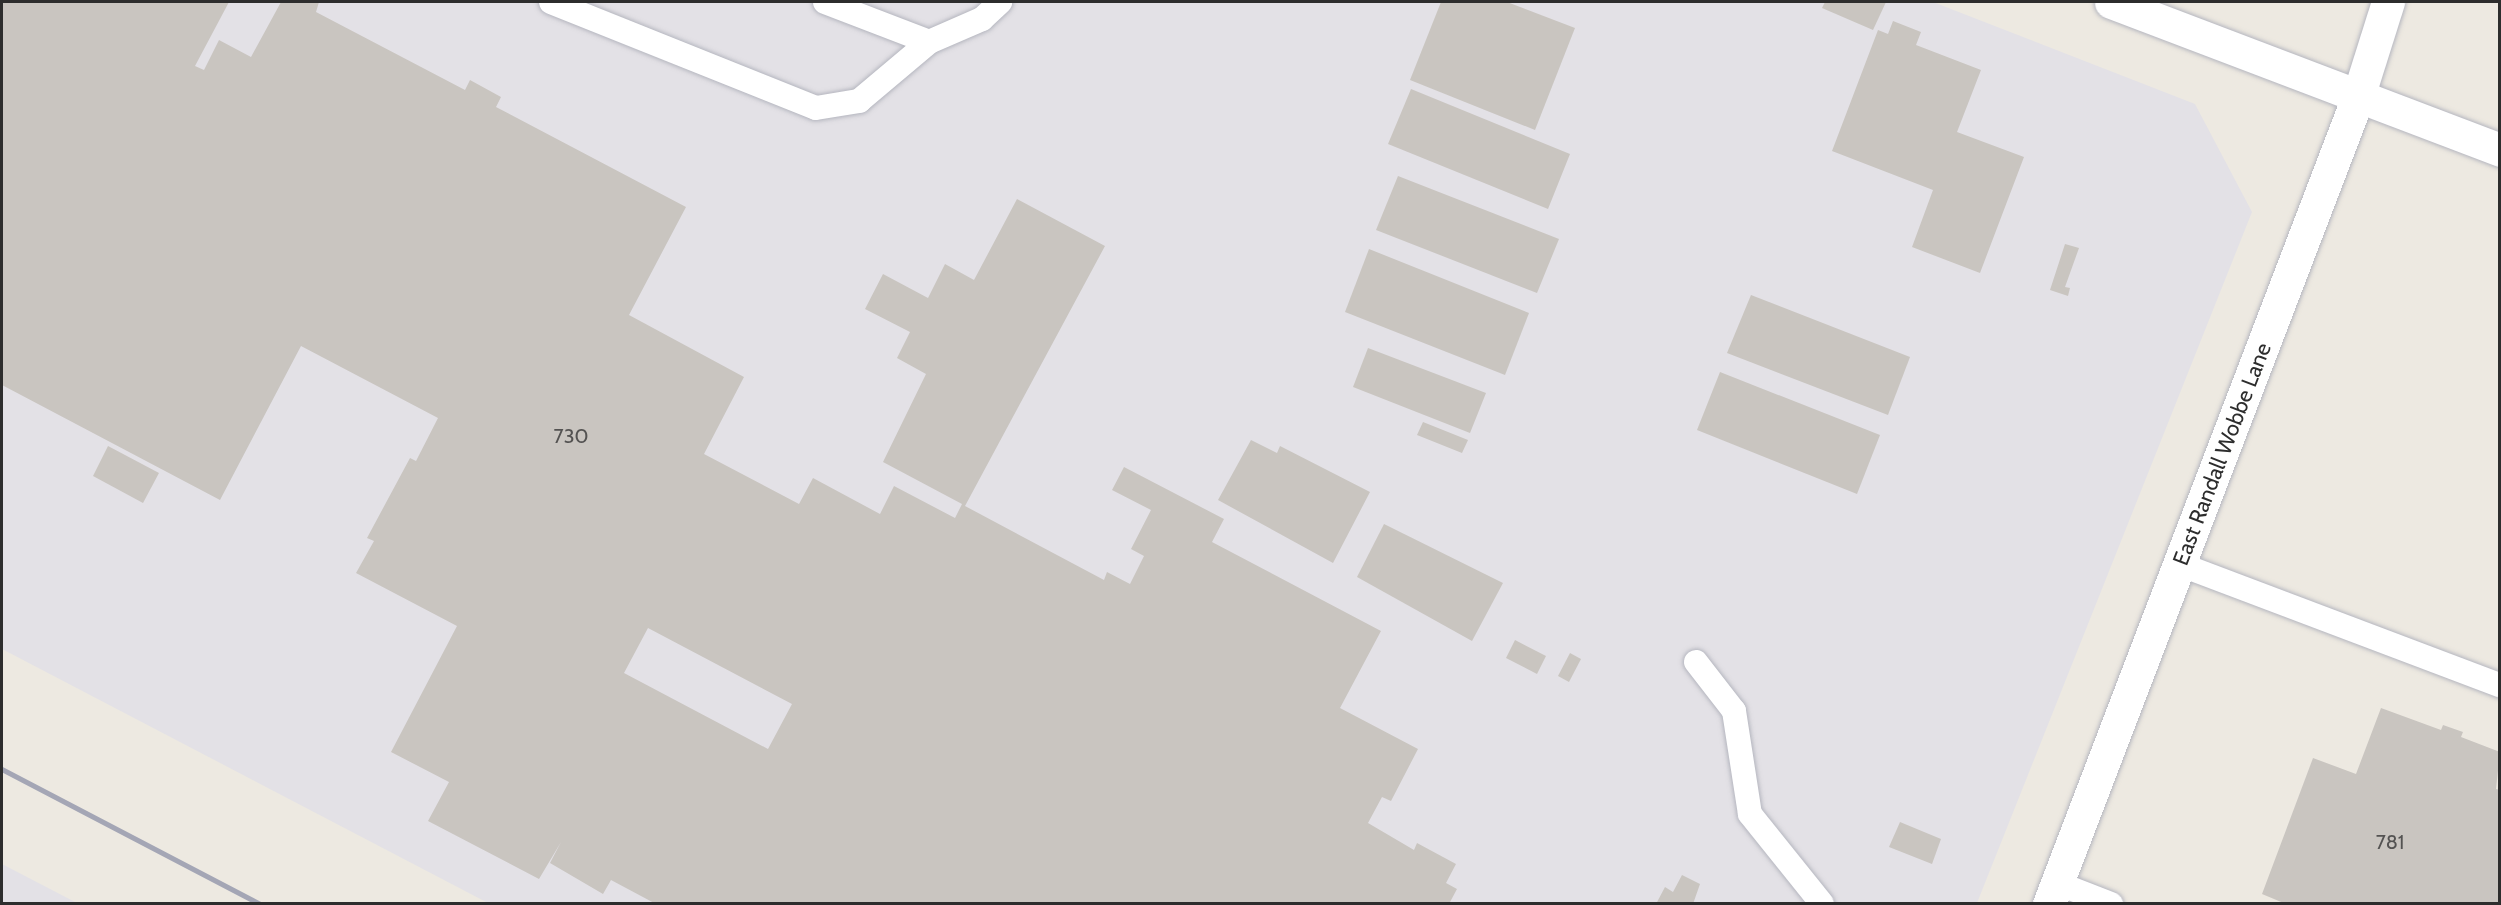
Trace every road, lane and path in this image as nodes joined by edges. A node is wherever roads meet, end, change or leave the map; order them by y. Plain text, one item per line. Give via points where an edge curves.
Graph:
1 (550, 2) edge
2 (825, 2) edge
3 (1000, 2) edge
4 (2111, 2) edge
5 (2388, 2) edge
6 (929, 42) junction
7 (2358, 97) junction
8 (2499, 150) edge
9 (2179, 564) junction
10 (1696, 662) dead end
11 (2499, 685) edge
12 (2053, 893) edge
13 (1822, 903) edge
14 (2111, 903) edge

1 - 6 lane via 816,108 859,101
2 - 6 lane
3 - 6 lane via 982,19
4 - 7 street
5 - 7 street, East Randall Wobbe Lane
7 - 8 street
7 - 9 street, East Randall Wobbe Lane
9 - 11 lane
9 - 12 street, East Randall Wobbe Lane
10 - 13 lane via 1734,711 1750,814
12 - 14 lane

